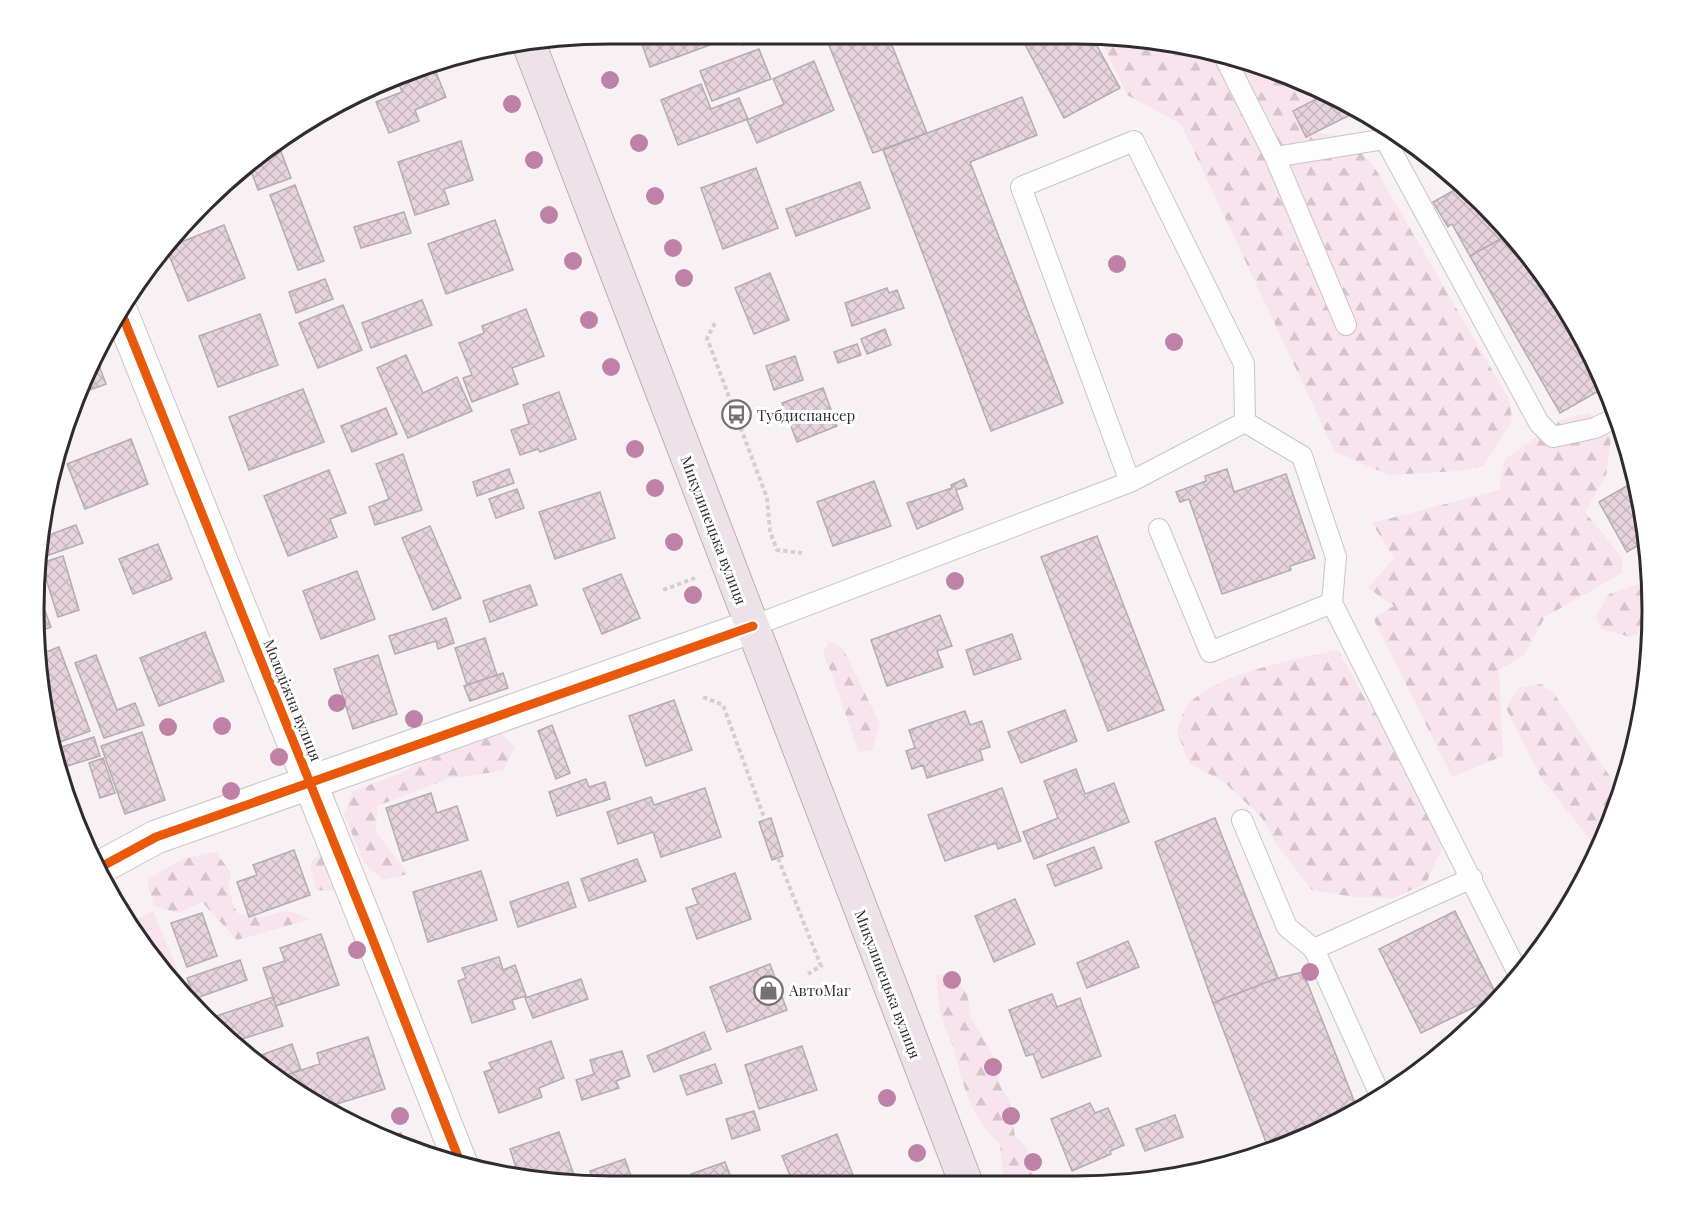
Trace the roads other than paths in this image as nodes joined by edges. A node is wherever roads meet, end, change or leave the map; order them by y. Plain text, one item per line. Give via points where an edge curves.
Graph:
1 (531, 49) edge
2 (1228, 65) edge
3 (1275, 157) junction
4 (124, 319) edge
5 (1346, 326) dead end
6 (1609, 421) edge
7 (1245, 422) junction
8 (1130, 483) junction
9 (1159, 529) dead end
10 (1332, 603) junction
11 (753, 626) junction
12 (310, 782) junction
13 (1242, 820) dead end
14 (104, 865) edge
15 (1472, 878) junction
16 (1314, 949) junction
17 (1515, 967) edge
18 (1377, 1089) edge
19 (457, 1155) edge
20 (963, 1176) edge

1 - 11 highway, Микулинецька вулиця
2 - 3 lane
3 - 5 lane
3 - 6 lane via 1385,139 1539,423 1553,437
4 - 12 street, Молодіжна вулиця
7 - 8 lane
7 - 8 lane via 1244,364 1134,141 1020,187
7 - 10 lane via 1302,456 1336,556
8 - 11 lane
9 - 10 lane via 1210,652
10 - 15 lane
11 - 12 street
11 - 20 highway, Микулинецька вулиця via 796,750
12 - 14 street via 156,837
12 - 19 street, Молодіжна вулиця
13 - 16 lane via 1287,927
15 - 16 lane
15 - 17 lane
16 - 18 lane

